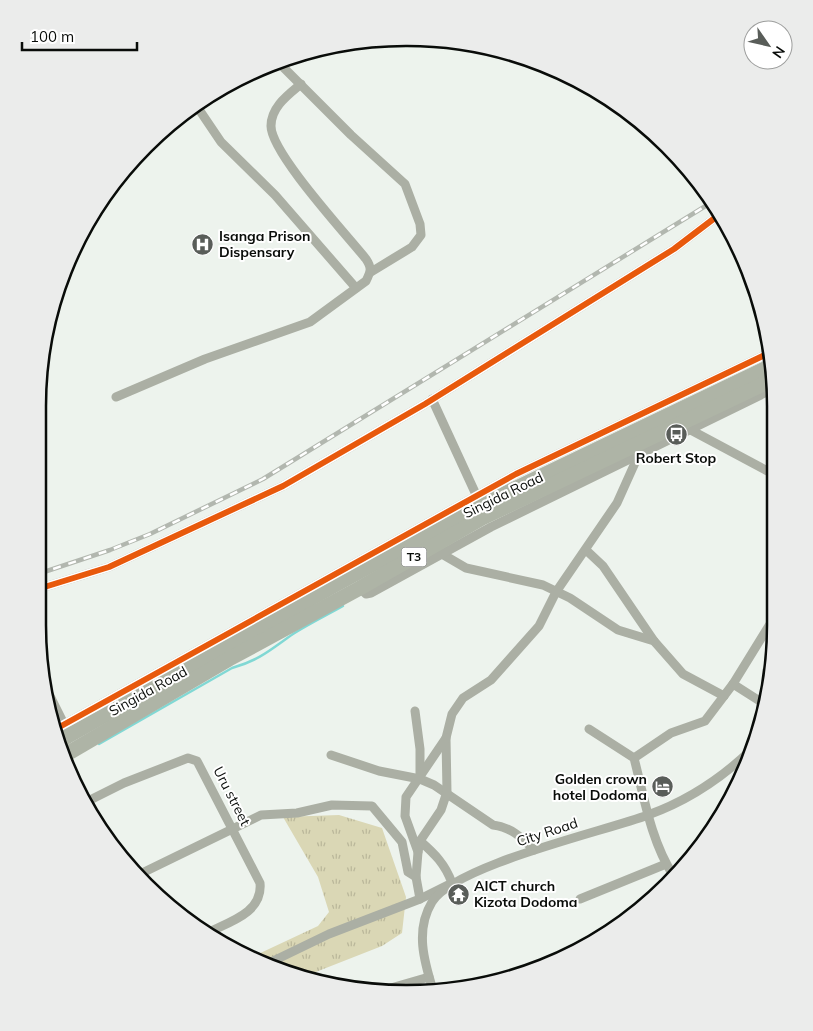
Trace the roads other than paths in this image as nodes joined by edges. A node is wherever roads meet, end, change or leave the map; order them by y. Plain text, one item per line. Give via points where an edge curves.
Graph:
1 (284, 68) edge
2 (301, 84) junction
3 (200, 111) edge
4 (714, 219) edge
5 (371, 272) junction
6 (356, 288) junction
7 (763, 356) edge
8 (765, 370) edge
9 (766, 383) edge
10 (766, 391) edge
11 (116, 397) dead end
12 (432, 399) junction
13 (683, 422) junction
14 (638, 454) junction
15 (767, 471) edge
16 (479, 501) junction
17 (586, 550) junction
18 (442, 554) junction
19 (46, 586) edge
20 (360, 588) junction
21 (556, 592) junction
22 (767, 629) edge
23 (654, 641) junction
24 (732, 684) junction
25 (724, 696) junction
26 (759, 700) edge
27 (415, 711) dead end
28 (589, 729) dead end
29 (64, 733) edge
30 (446, 738) junction
31 (70, 752) edge
32 (331, 755) dead end
33 (634, 758) junction
34 (740, 759) edge
35 (420, 780) junction
36 (447, 792) junction
37 (92, 799) edge
38 (648, 815) junction
39 (233, 829) junction
40 (420, 841) junction
41 (534, 850) junction
42 (418, 852) junction
43 (666, 864) junction
44 (670, 870) edge
45 (145, 872) edge
46 (416, 877) junction
47 (452, 883) junction
48 (420, 899) junction
49 (580, 899) dead end
50 (215, 929) edge
51 (277, 960) edge
52 (429, 978) junction
53 (431, 984) edge
54 (403, 985) edge

1 - 2 street
2 - 5 street via 280,102 274,112 271,126 274,142 288,164 366,259
2 - 5 street via 351,135 404,180 421,235 418,242
3 - 6 street via 221,142 275,195
4 - 12 street via 674,249
5 - 6 street via 366,281
6 - 11 street via 310,322 205,359
7 - 16 street via 524,470
8 - 13 highway, Singida Road / T3
9 - 13 highway, Singida Road / T3
10 - 13 street
12 - 16 street
12 - 19 street via 283,486 109,566
13 - 14 street
13 - 15 street
13 - 16 highway, Singida Road / T3
13 - 20 highway, Singida Road / T3 via 482,518
14 - 17 street via 617,503
14 - 18 street
16 - 29 highway, Singida Road / T3 via 333,586
17 - 21 street
17 - 23 street via 603,566
18 - 20 street via 371,594
18 - 21 street via 466,568 543,585
20 - 31 highway, Singida Road / T3 via 229,659
21 - 23 street via 618,630
21 - 30 street via 539,626 525,643 491,680 463,698 452,714
22 - 24 street
23 - 25 street via 683,674
24 - 25 street
24 - 26 street
25 - 33 street via 702,724 671,733
27 - 35 street
28 - 33 street
30 - 35 street
30 - 36 street
32 - 35 street
33 - 38 street
34 - 38 street, City Road via 713,782
35 - 36 street
35 - 42 street via 406,797 404,808
36 - 40 street via 441,810
36 - 41 street via 493,825 515,831
37 - 39 street, Uru street via 124,783 192,758 202,767
38 - 41 street, City Road
38 - 43 street
39 - 45 street
39 - 46 street via 260,816 297,813 332,805 372,806 399,838 408,872
39 - 50 street, Uru street via 260,883 260,895 256,905 246,914
40 - 42 street
40 - 47 street via 442,862
41 - 47 street, City Road
42 - 46 street
43 - 44 street
43 - 49 street
46 - 48 street
47 - 48 street
47 - 52 street, City Road via 432,901 423,922 421,943
48 - 51 street via 329,934
52 - 53 street, City Road
52 - 54 street

